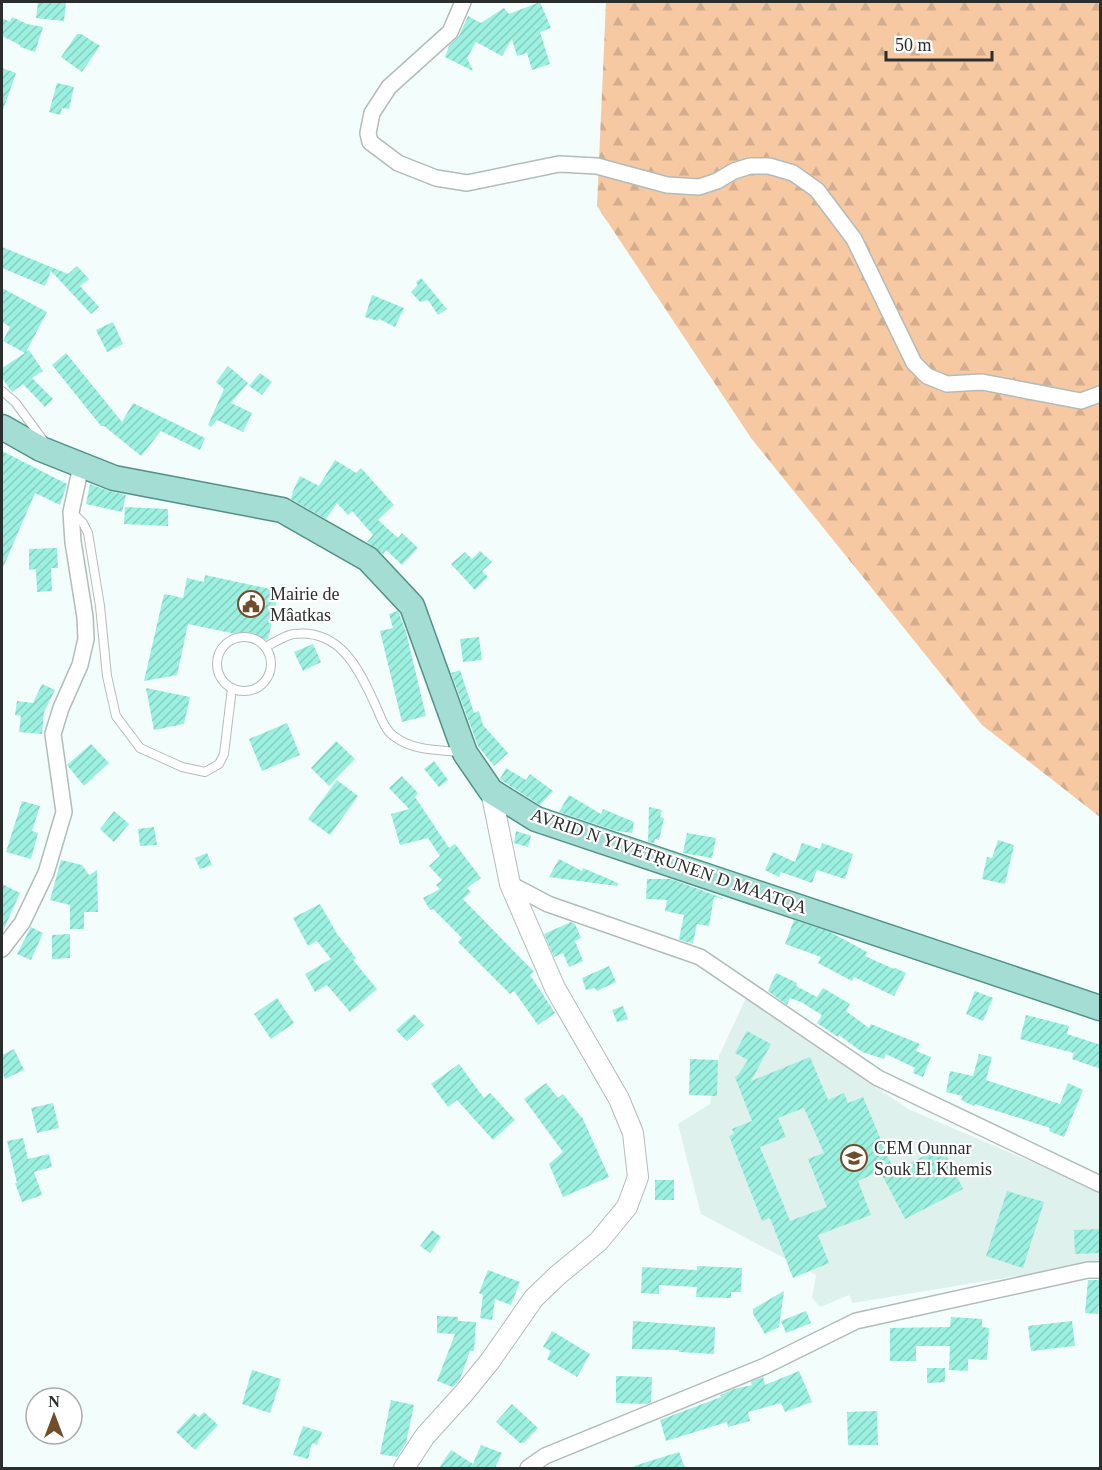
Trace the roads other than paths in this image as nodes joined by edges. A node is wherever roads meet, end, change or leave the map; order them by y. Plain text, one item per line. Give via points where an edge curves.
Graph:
1 (463, 2) edge
2 (2, 391) edge
3 (1101, 394) edge
4 (2, 427) edge
5 (53, 454) junction
6 (81, 466) junction
7 (71, 512) junction
8 (265, 647) junction
9 (232, 688) junction
10 (465, 753) junction
11 (491, 791) junction
12 (510, 884) junction
13 (2, 949) edge
14 (1101, 1008) edge
15 (1101, 1185) edge
16 (1101, 1270) edge
17 (404, 1468) edge
18 (528, 1468) edge

1 - 3 street via 450,32 389,87 372,112 370,142 398,163 436,178 467,183 559,164 597,166 667,184 699,187 750,166 769,166 793,173 817,190 854,239 914,363 927,376 947,384 982,382 1081,401
2 - 5 lane via 15,402
4 - 5 main road, AVRID N YIVETṚUNEN D MAATQA
5 - 6 main road, AVRID N YIVETṚUNEN D MAATQA
6 - 7 street
6 - 10 main road, AVRID N YIVETṚUNEN D MAATQA via 114,478 282,510 368,559 412,606
7 - 9 lane via 88,534 116,716 140,748 182,768 205,772 219,764 224,754
7 - 13 street via 87,639 53,734 64,812 46,873 22,923
8 - 9 lane via 271,666 264,682 249,691
8 - 9 lane via 245,637 227,642 221,649 219,676
8 - 10 lane via 292,634 328,638 346,652 393,736 426,749
10 - 11 main road, AVRID N YIVETṚUNEN D MAATQA
11 - 12 street
11 - 14 main road, AVRID N YIVETṚUNEN D MAATQA via 536,819
12 - 15 street via 548,904 700,957 878,1078
12 - 17 street via 555,988 619,1099 633,1133 638,1177 627,1207 598,1242 534,1298 490,1361 425,1436
16 - 18 street via 856,1322 765,1366 545,1456

